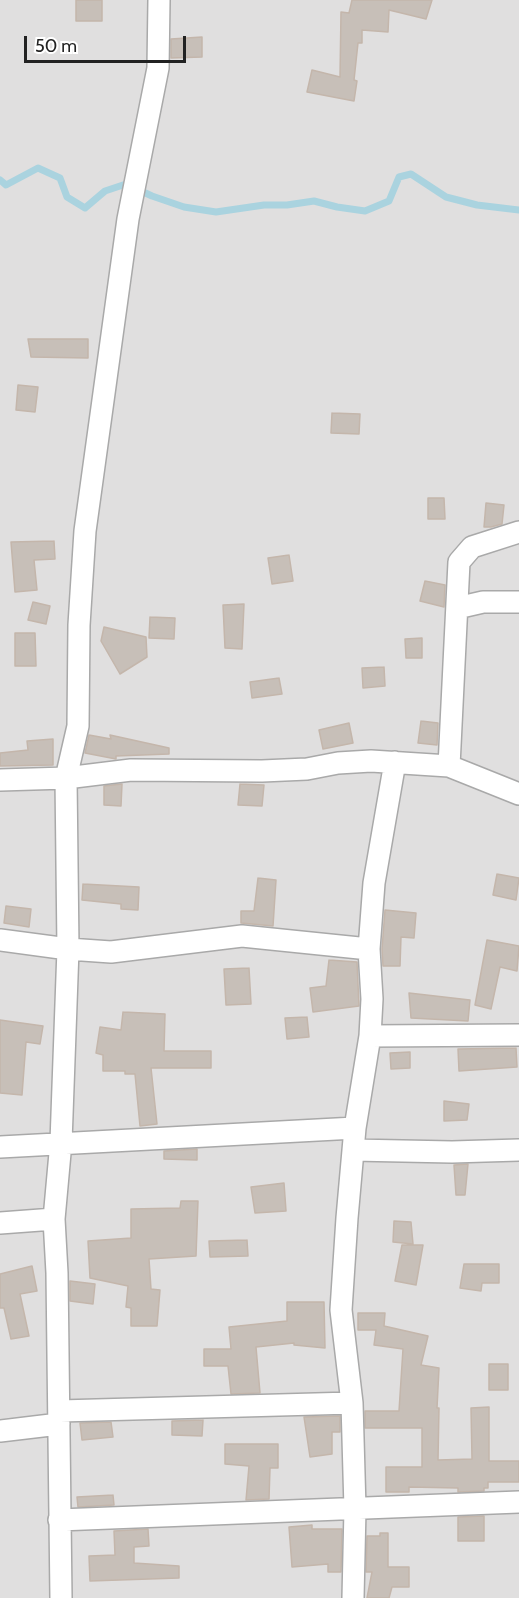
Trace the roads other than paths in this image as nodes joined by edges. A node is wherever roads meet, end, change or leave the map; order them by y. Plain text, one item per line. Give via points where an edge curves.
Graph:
1 (159, 0) edge
2 (519, 532) edge
3 (519, 602) edge
4 (457, 608) junction
5 (395, 762) junction
6 (449, 766) junction
7 (66, 778) junction
8 (0, 780) edge
9 (519, 794) edge
10 (0, 940) edge
11 (68, 949) junction
12 (369, 949) junction
13 (519, 1035) edge
14 (370, 1036) junction
15 (355, 1128) junction
16 (61, 1142) junction
17 (0, 1147) edge
18 (353, 1150) junction
19 (519, 1150) edge
20 (54, 1219) junction
21 (0, 1223) edge
22 (352, 1403) junction
23 (60, 1417) junction
24 (0, 1431) edge
25 (519, 1502) edge
26 (355, 1509) junction
27 (59, 1520) junction
28 (62, 1598) edge
29 (353, 1598) edge

1 - 7 street via 158,68 128,219 85,531 78,726
2 - 4 street via 472,547 459,562
3 - 4 street via 483,602
4 - 6 street
5 - 6 street
5 - 7 street via 262,771 131,770
5 - 12 street via 374,883
6 - 9 street
7 - 8 street
7 - 11 street
10 - 11 street
11 - 12 street via 111,952 242,936
11 - 16 street
12 - 14 street
13 - 14 street
14 - 15 street
15 - 16 street
15 - 18 street
16 - 17 street
16 - 20 street
18 - 19 street
18 - 22 street via 341,1310
20 - 21 street
20 - 23 street
22 - 23 street
22 - 26 street
23 - 24 street
23 - 27 street
25 - 26 street
26 - 27 street
26 - 29 street
27 - 28 street

